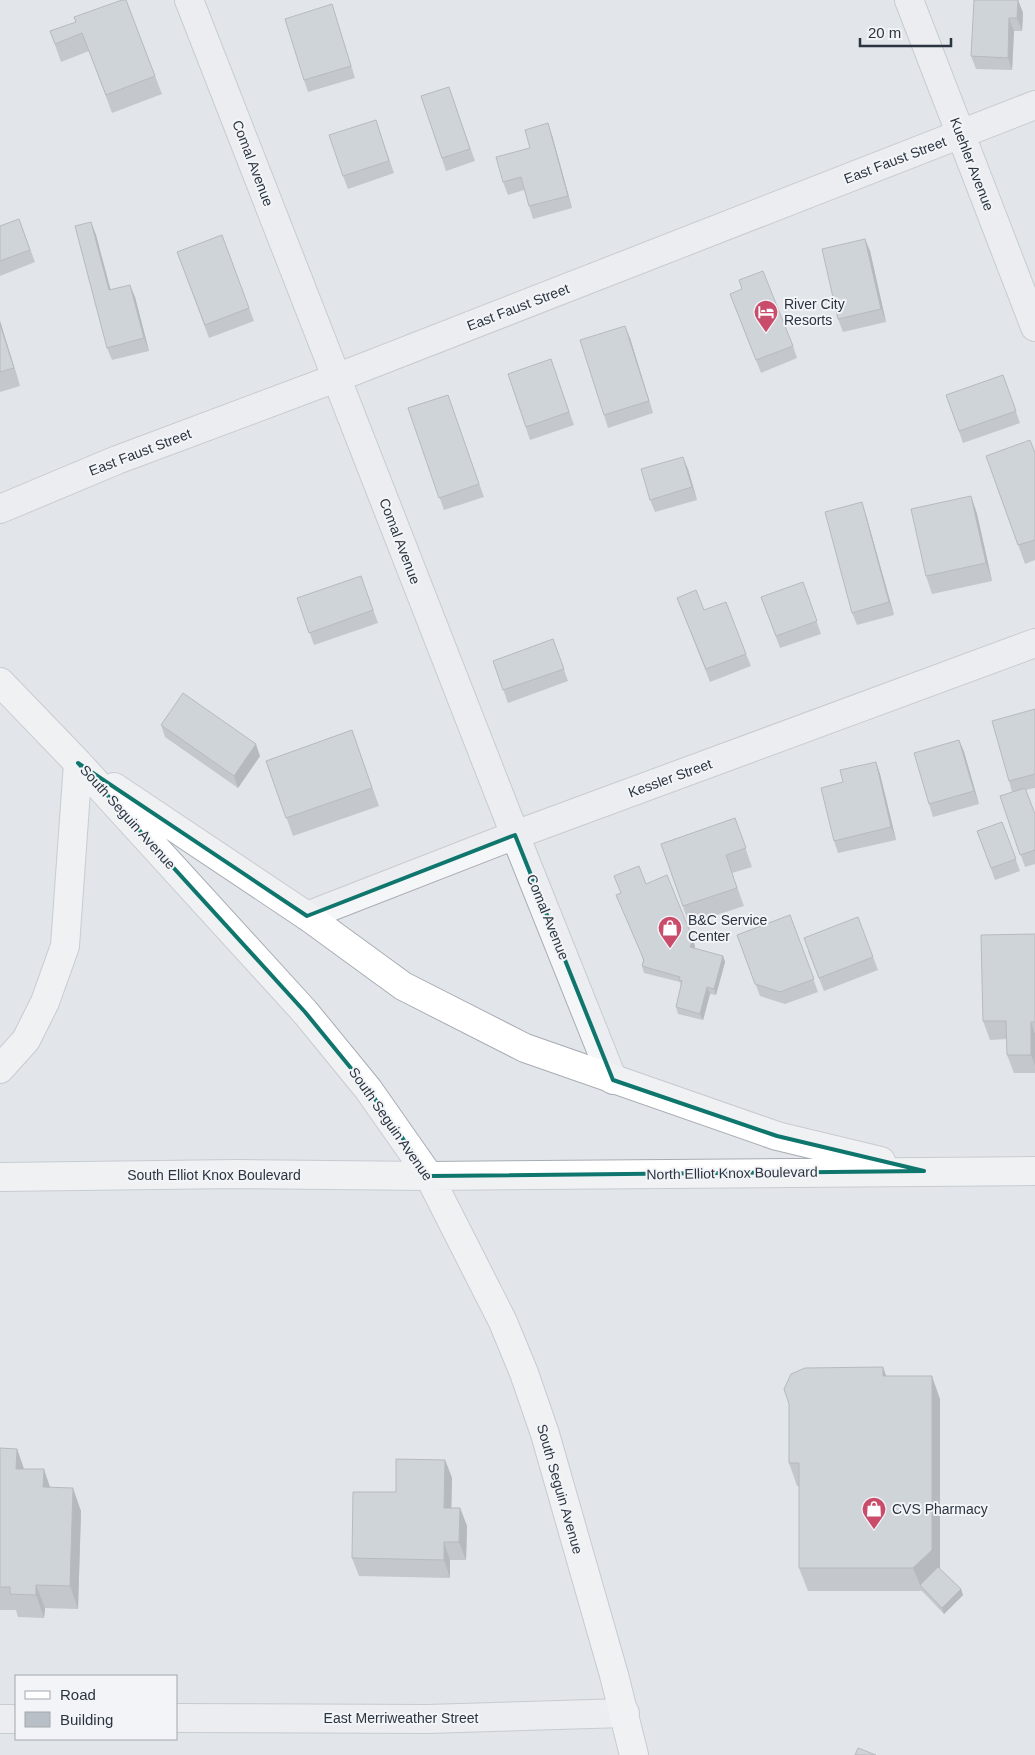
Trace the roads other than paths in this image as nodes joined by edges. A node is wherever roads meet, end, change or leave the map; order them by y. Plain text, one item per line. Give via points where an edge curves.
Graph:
1 (189, 0) edge
2 (909, 0) edge
3 (1035, 105) edge
4 (960, 134) junction
5 (1035, 327) edge
6 (336, 378) junction
7 (0, 509) edge
8 (1035, 643) edge
9 (0, 682) edge
10 (78, 763) junction
11 (515, 835) junction
12 (307, 916) junction
13 (0, 1069) edge
14 (614, 1080) junction
15 (924, 1171) junction
16 (1035, 1171) edge
17 (429, 1176) junction
18 (0, 1177) edge
19 (625, 1713) junction
20 (178, 1718) edge
21 (0, 1719) edge
22 (15, 1719) edge
23 (634, 1755) edge

1 - 6 street, Comal Avenue
2 - 4 street, Kuehler Avenue
3 - 4 street, East Faust Street
4 - 5 street, Kuehler Avenue
4 - 6 street, East Faust Street
6 - 7 street, East Faust Street via 117,460
6 - 11 street, Comal Avenue
8 - 11 street, Kessler Street
9 - 10 main road, South Seguin Avenue
10 - 12 main road
10 - 13 main road via 65,946 45,1002 26,1040
10 - 17 main road, South Seguin Avenue via 306,1012 368,1089
11 - 12 street, Kessler Street
11 - 14 street, Comal Avenue
12 - 14 main road via 403,986 524,1048
14 - 15 main road via 777,1136
15 - 16 main road, North Elliot Knox Boulevard
15 - 17 main road, North Elliot Knox Boulevard
17 - 18 main road, South Elliot Knox Boulevard
17 - 19 main road, South Seguin Avenue via 503,1322 524,1373 545,1434
19 - 20 street, East Merriweather Street via 427,1720
19 - 23 main road, South Seguin Avenue
21 - 22 street

